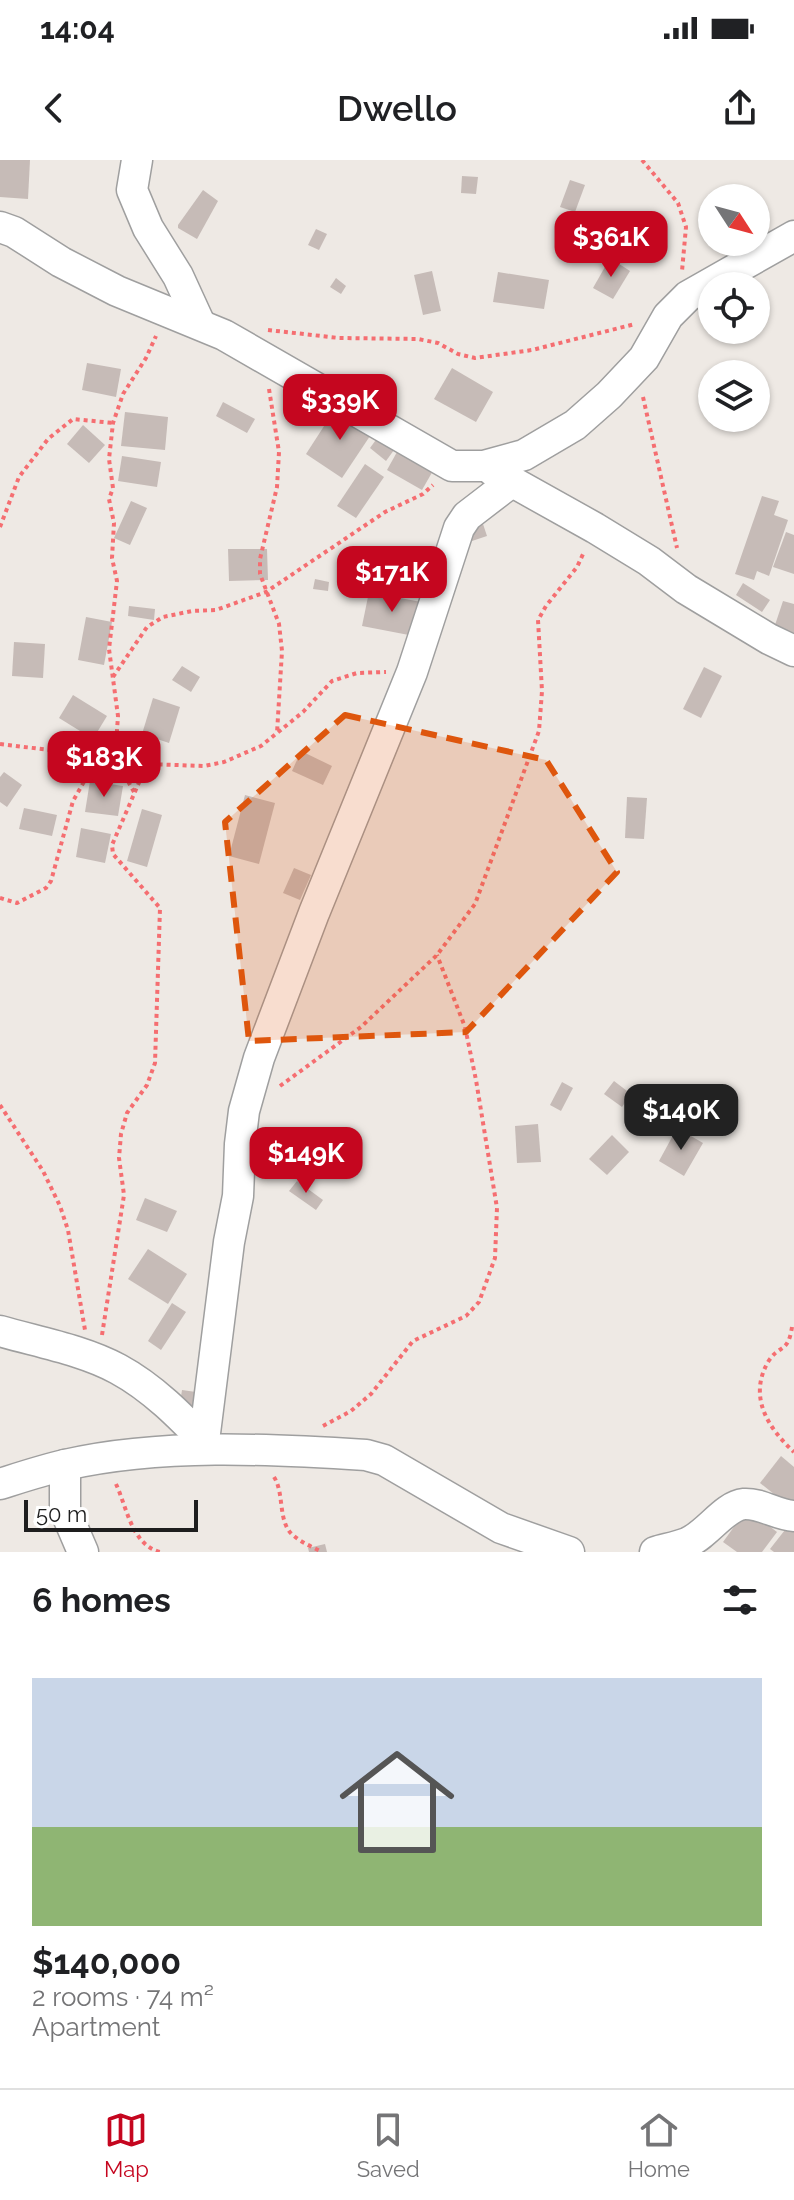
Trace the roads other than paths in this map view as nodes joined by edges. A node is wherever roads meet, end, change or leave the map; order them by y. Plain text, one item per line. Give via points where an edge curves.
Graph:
1 (137, 160) edge
2 (0, 227) edge
3 (794, 236) edge
4 (200, 324) junction
5 (484, 466) junction
6 (510, 483) junction
7 (794, 651) edge
8 (0, 1331) edge
9 (209, 1446) junction
10 (65, 1465) junction
11 (33, 1474) junction
12 (0, 1484) edge
13 (65, 1510) junction
14 (794, 1516) edge
15 (714, 1540) edge
16 (83, 1552) edge
17 (569, 1552) edge
18 (655, 1552) edge

1 - 4 street via 132,190
2 - 4 street via 117,291
3 - 5 street via 678,306 644,358 575,425 524,455
4 - 5 street via 264,344 452,466
5 - 6 street
6 - 7 street via 595,528 686,589
6 - 9 street via 477,506 459,528 412,672 259,1058 244,1111
8 - 9 street via 118,1369 179,1415
9 - 10 street
9 - 17 street via 384,1460 501,1528
10 - 11 street
10 - 13 street
11 - 12 street
11 - 13 street
13 - 16 street
14 - 15 street via 750,1504 730,1507
15 - 18 street

